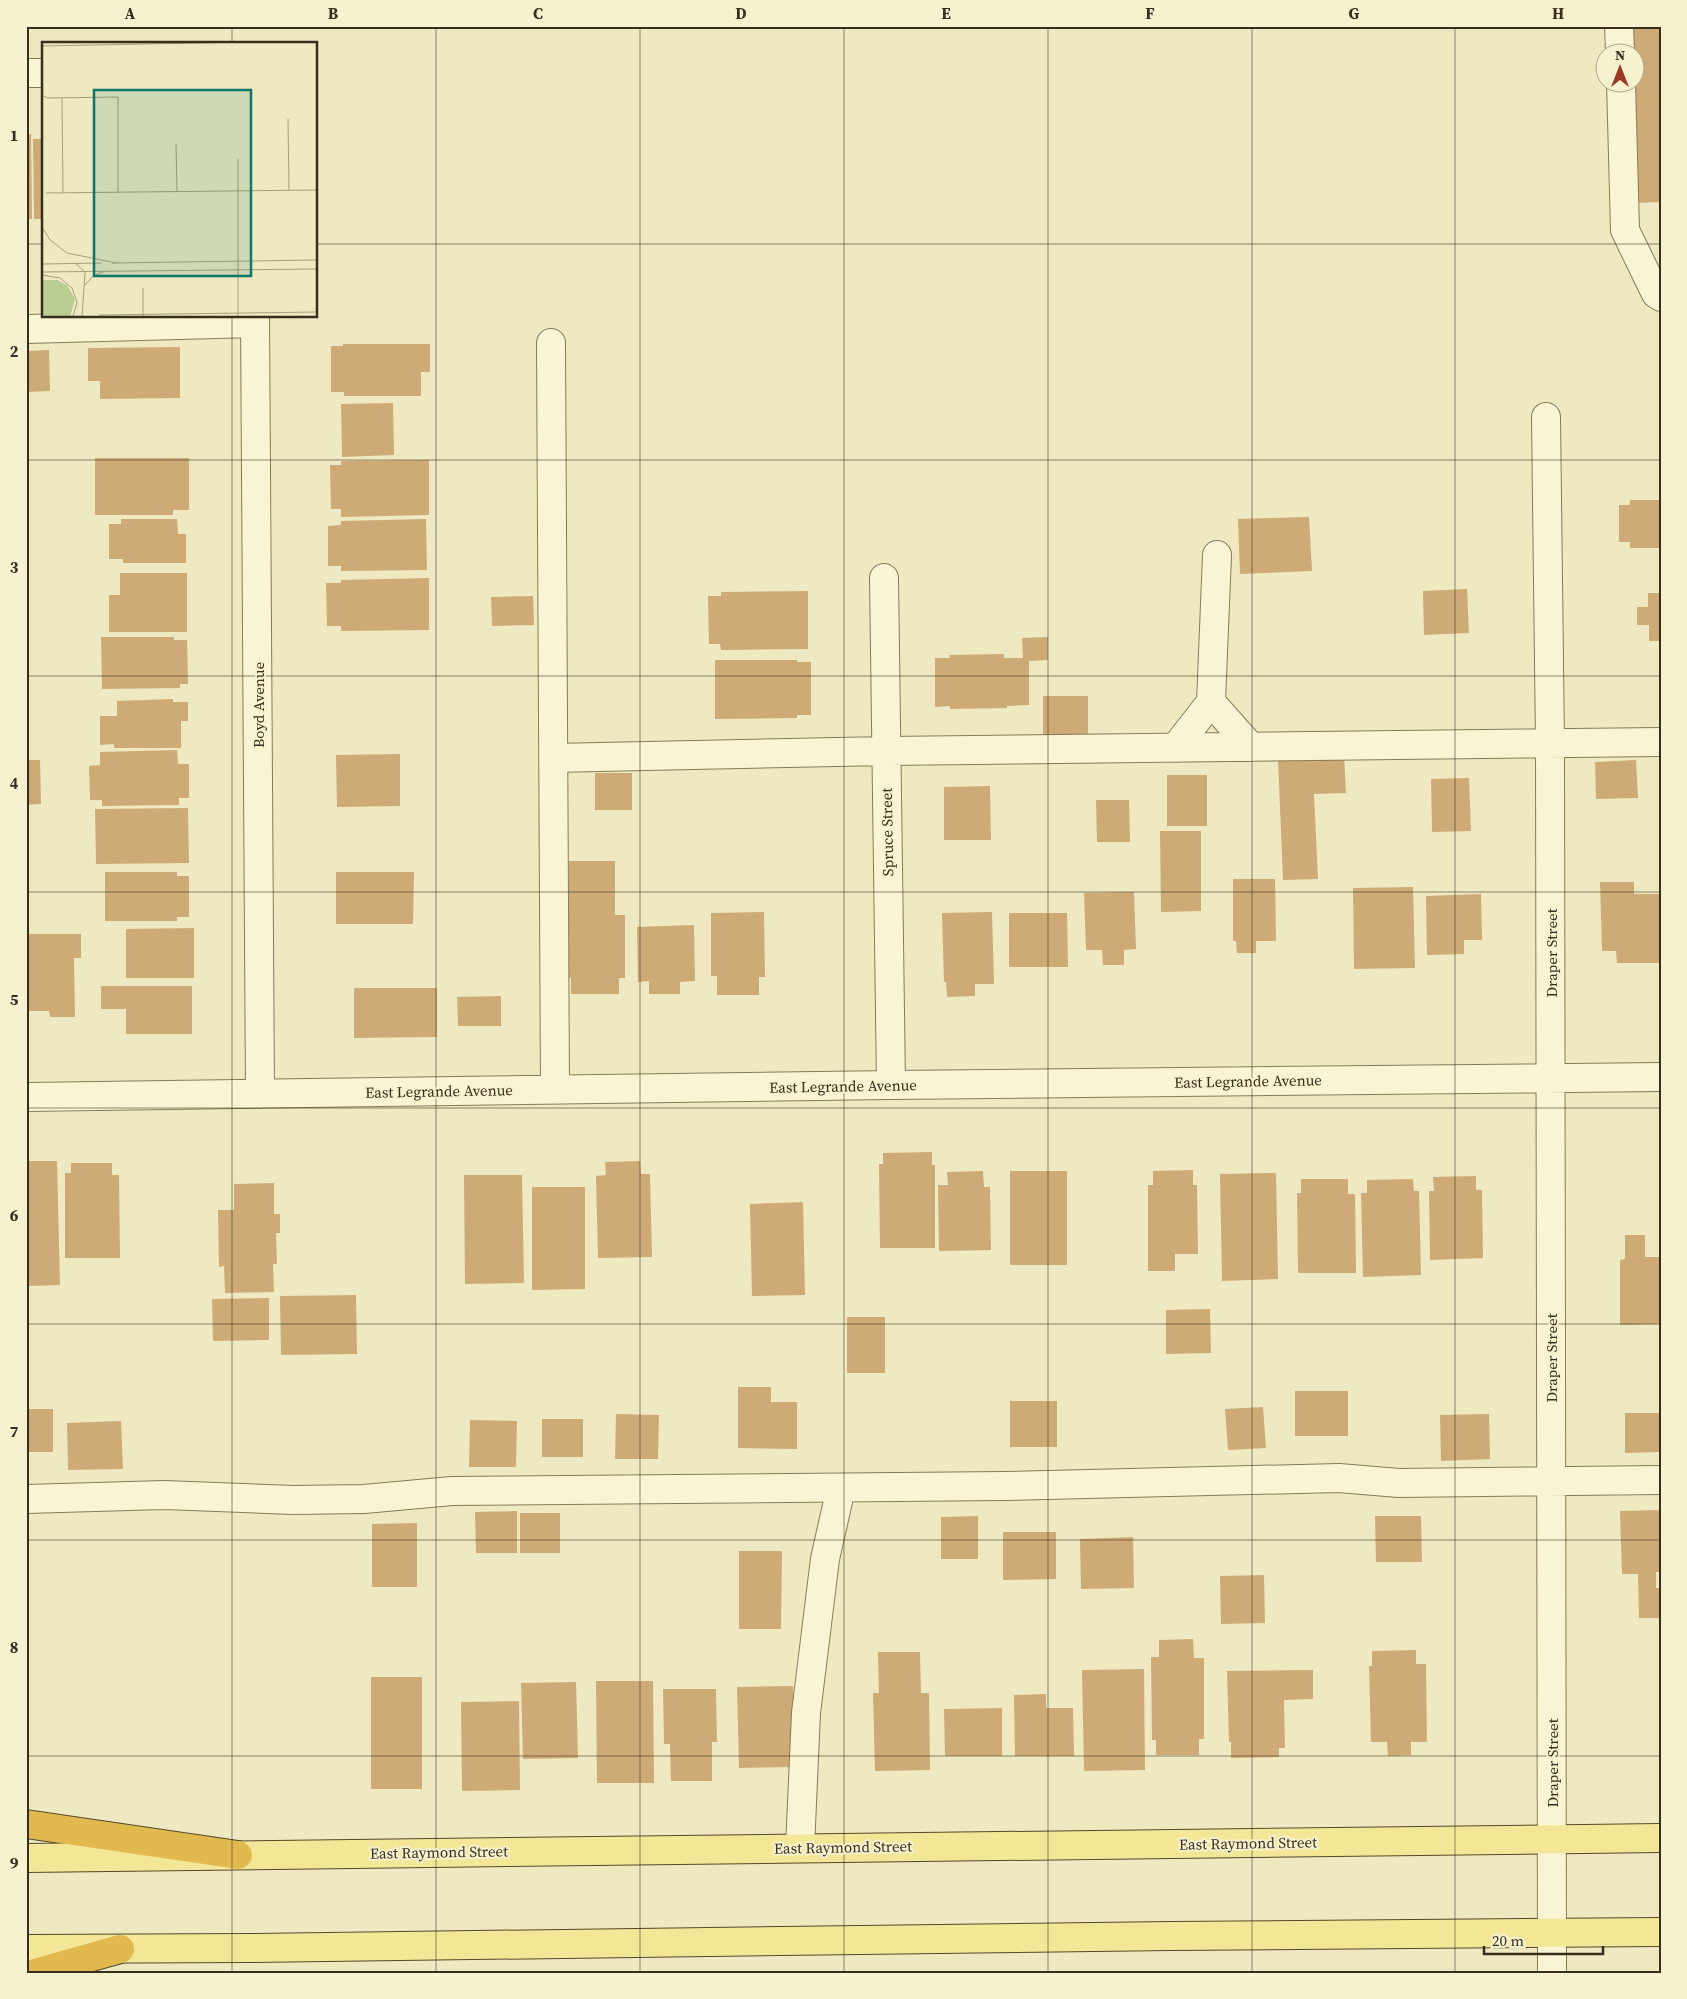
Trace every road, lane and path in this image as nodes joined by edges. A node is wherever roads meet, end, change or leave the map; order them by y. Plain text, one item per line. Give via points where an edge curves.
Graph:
1 (1619, 26) edge
2 (1620, 42) edge
3 (26, 73) edge
4 (42, 73) edge
5 (1621, 92) edge
6 (1661, 297) edge
7 (255, 320) edge
8 (26, 329) edge
9 (551, 343) dead end
10 (1546, 417) dead end
11 (1217, 555) dead end
12 (884, 578) dead end
13 (1211, 702) junction
14 (1661, 742) edge
15 (1550, 743) junction
16 (1251, 747) junction
17 (1175, 748) junction
18 (886, 751) junction
19 (553, 758) junction
20 (1661, 1077) edge
21 (1551, 1078) junction
22 (891, 1085) junction
23 (555, 1089) junction
24 (260, 1094) junction
25 (26, 1097) edge
26 (1661, 1480) edge
27 (1551, 1481) junction
28 (841, 1488) junction
29 (26, 1499) edge
30 (26, 1824) edge
31 (1661, 1838) edge
32 (1552, 1840) junction
33 (800, 1848) junction
34 (238, 1856) junction
35 (26, 1858) edge
36 (1661, 1932) edge
37 (1552, 1934) junction
38 (26, 1949) edge
39 (120, 1949) junction
40 (35, 1973) edge
41 (1552, 1973) edge

1 - 2 street
3 - 4 street
5 - 6 street via 1625,230 1656,294
7 - 8 street
7 - 24 street, Boyd Avenue
9 - 19 street
10 - 15 street, Draper Street
11 - 13 street
12 - 18 street, Spruce Street
13 - 16 street
13 - 17 street
14 - 15 street
15 - 16 street
15 - 21 street, Draper Street
16 - 17 street
17 - 18 street
18 - 19 street
18 - 22 street, Spruce Street
19 - 23 street
20 - 21 street, East Legrande Avenue
21 - 22 street, East Legrande Avenue
21 - 27 street, Draper Street
22 - 23 street, East Legrande Avenue
23 - 24 street, East Legrande Avenue
24 - 25 street, East Legrande Avenue
26 - 27 street
27 - 28 street via 1399,1483 1339,1478
27 - 32 street, Draper Street
28 - 29 street via 452,1492 364,1499 293,1500 164,1495
28 - 33 street via 825,1558 806,1713
30 - 34 highway
31 - 32 main road, East Raymond Street
32 - 33 main road, East Raymond Street
32 - 37 street, Draper Street
33 - 34 main road, East Raymond Street
34 - 35 main road, East Raymond Street
36 - 37 main road
37 - 39 main road
37 - 41 street, Draper Street
38 - 39 main road
39 - 40 highway

